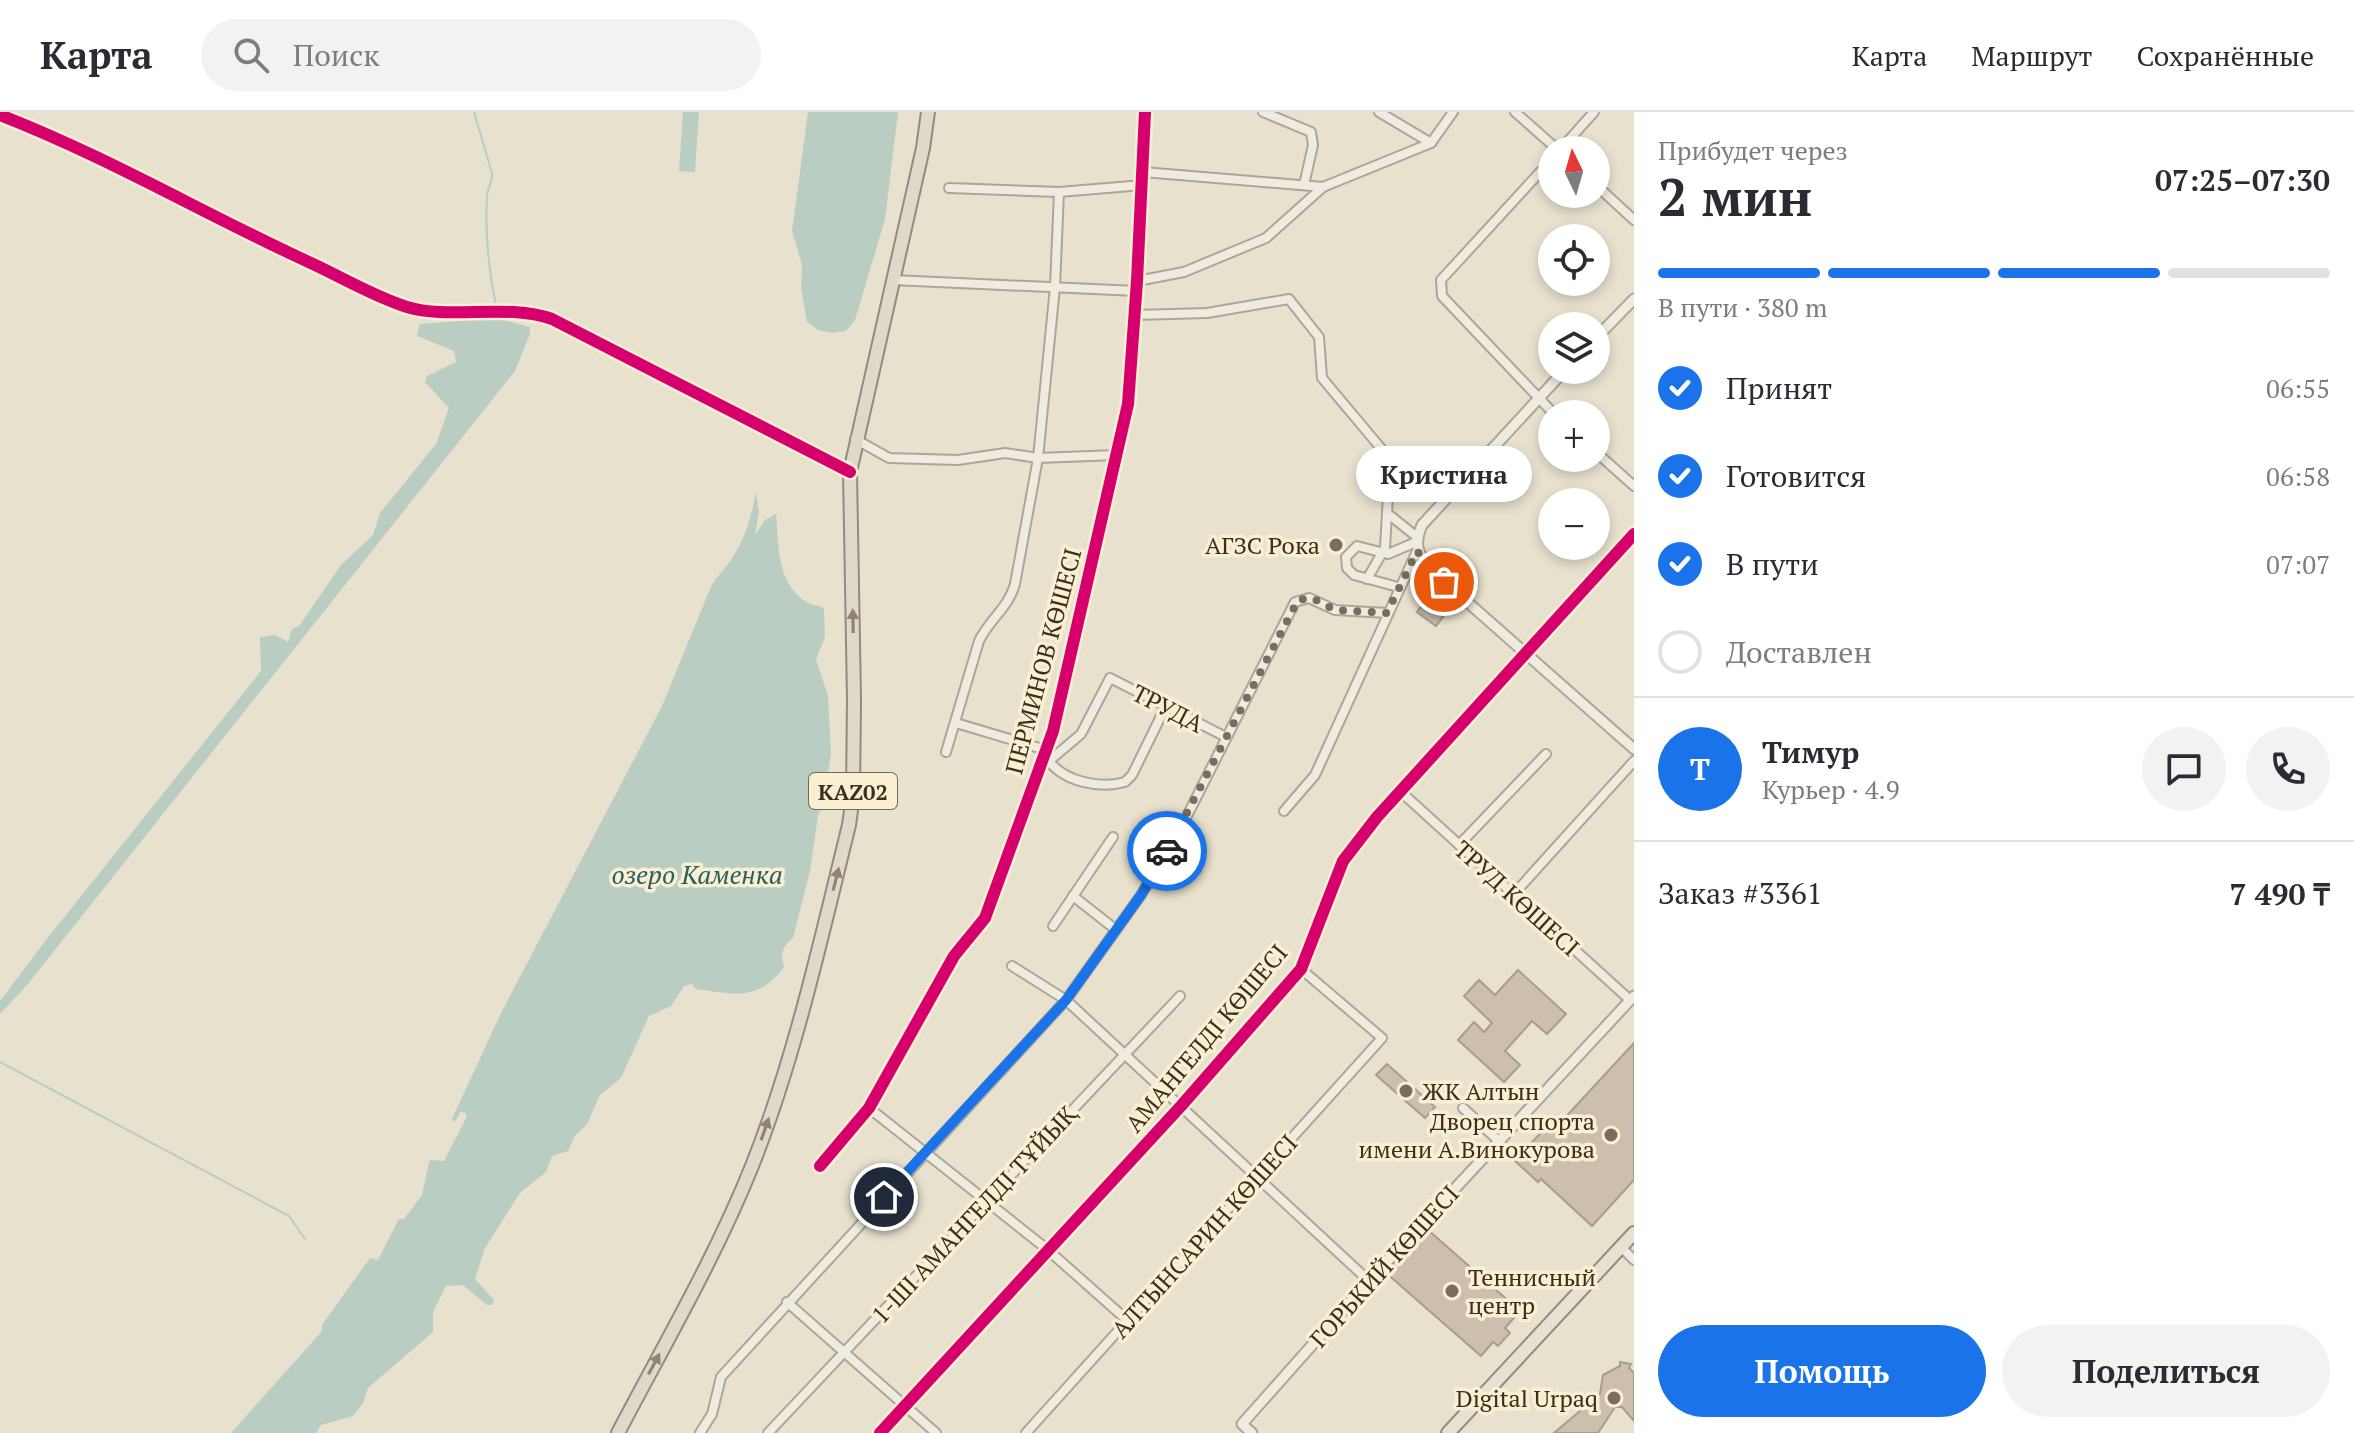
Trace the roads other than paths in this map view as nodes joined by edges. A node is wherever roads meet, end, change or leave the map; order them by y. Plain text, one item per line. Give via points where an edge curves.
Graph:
1 (928, 112) edge
2 (1145, 112) edge
3 (1263, 112) edge
4 (1379, 112) edge
5 (1453, 112) edge
6 (1515, 112) edge
7 (1594, 112) edge
8 (0, 115) edge
9 (1543, 136) edge
10 (1572, 136) edge
11 (1431, 143) junction
12 (1143, 172) junction
13 (1538, 175) edge
14 (1143, 185) junction
15 (1304, 185) junction
16 (1323, 187) junction
17 (949, 188) dead end
18 (1059, 192) junction
19 (1610, 198) edge
20 (1634, 220) edge
21 (893, 280) junction
22 (1137, 281) junction
23 (1055, 287) junction
24 (1137, 291) junction
25 (1634, 299) edge
26 (1135, 315) junction
27 (1610, 324) edge
28 (1552, 384) edge
29 (1538, 399) junction
30 (855, 439) junction
31 (1116, 455) junction
32 (1038, 458) junction
33 (1610, 465) edge
34 (850, 472) junction
35 (1634, 486) edge
36 (1387, 513) junction
37 (1634, 534) edge
38 (1417, 543) junction
39 (1382, 554) junction
40 (1367, 579) junction
41 (1398, 587) junction
42 (1387, 613) junction
43 (1525, 654) junction
44 (1166, 706) junction
45 (956, 723) junction
46 (1226, 737) junction
47 (1634, 749) edge
48 (946, 752) dead end
49 (1546, 754) dead end
50 (1046, 757) junction
51 (1634, 761) edge
52 (1400, 791) junction
53 (1284, 811) dead end
54 (1113, 837) dead end
55 (1459, 845) junction
56 (1513, 895) junction
57 (1073, 896) junction
58 (1053, 926) dead end
59 (1115, 929) junction
60 (1012, 966) dead end
61 (1301, 969) junction
62 (1180, 996) dead end
63 (1066, 1000) junction
64 (1633, 1000) edge
65 (1125, 1055) junction
66 (1181, 1106) junction
67 (869, 1108) junction
68 (1463, 1108) dead end
69 (1499, 1141) junction
70 (925, 1153) junction
71 (820, 1166) dead end
72 (1258, 1177) junction
73 (987, 1201) junction
74 (1634, 1233) edge
75 (1621, 1247) junction
76 (1048, 1250) junction
77 (1634, 1260) edge
78 (1369, 1281) junction
79 (787, 1302) junction
80 (1128, 1321) junction
81 (844, 1352) junction
82 (905, 1406) junction
83 (1242, 1424) junction
84 (618, 1433) edge
85 (700, 1433) edge
86 (768, 1433) edge
87 (880, 1433) edge
88 (936, 1433) edge
89 (1026, 1433) edge
90 (1235, 1433) edge
91 (1252, 1433) edge
92 (1448, 1433) edge

1 - 21 highway, KAZ02
2 - 12 street, ПЕРМИНОВ КӨШЕСІ
3 - 15 street via 1311,132 1313,150
4 - 11 street
5 - 11 street
6 - 9 street
7 - 10 street
8 - 34 street via 405,306 552,319
11 - 16 street
12 - 14 street, ПЕРМИНОВ КӨШЕСІ
12 - 15 street
13 - 29 street via 1439,286 1442,296
14 - 18 street
14 - 22 street, ПЕРМИНОВ КӨШЕСІ
15 - 16 street
16 - 22 street via 1266,238 1184,272
17 - 18 street
18 - 23 street
19 - 20 street
21 - 23 street
21 - 30 highway, KAZ02
22 - 24 street, ПЕРМИНОВ КӨШЕСІ
23 - 24 street
23 - 32 street
24 - 26 street, ПЕРМИНОВ КӨШЕСІ
25 - 27 street
26 - 31 street, ПЕРМИНОВ КӨШЕСІ via 1128,404
26 - 36 street via 1207,313 1287,298 1319,337 1322,378 1390,459
28 - 29 street
29 - 38 street via 1422,525
30 - 32 street via 889,458 958,460 1005,453
30 - 34 highway, KAZ02
31 - 32 street
31 - 50 street, ПЕРМИНОВ КӨШЕСІ
32 - 45 street via 1013,592 979,641
33 - 35 street
84 -> 34 highway, KAZ02 via 753,1164 780,1084 849,825 854,699
36 - 38 street
36 - 39 street
37 - 43 street, АМАНГЕЛДІ КӨШЕСІ
38 - 39 street
38 - 41 street
38 - 43 street via 1430,569
39 - 40 street
39 - 40 street via 1362,546 1348,552 1347,568
40 - 41 street
41 - 42 street
42 - 46 street via 1335,610 1312,598 1298,600
42 - 53 street via 1315,775
43 - 47 street
43 - 52 street, АМАНГЕЛДІ КӨШЕСІ
44 - 46 street, ТРУДА
44 - 50 street, ТРУДА via 1110,678 1081,734
44 - 50 street via 1125,782 1080,781 1059,772
45 - 48 street
45 - 50 street
46 - 59 street via 1182,826
49 - 55 street
50 - 67 street, ПЕРМИНОВ КӨШЕСІ via 988,913 949,963
51 - 56 street
52 - 55 street, ТРУД КӨШЕСІ
52 - 61 street, АМАНГЕЛДІ КӨШЕСІ via 1343,861
54 - 57 street
55 - 56 street, ТРУД КӨШЕСІ
56 - 64 street, ТРУД КӨШЕСІ
57 - 58 street
57 - 59 street
59 - 63 street
60 - 63 street
61 - 66 street, АМАНГЕЛДІ КӨШЕСІ
61 - 72 street, АЛТЫНСАРИН КӨШЕСІ via 1382,1038
62 - 65 street, 1-ШІ АМАНГЕЛДІ ТҰЙЫҚ
63 - 65 street
63 - 70 street
64 - 69 street, ГОРЬКИЙ КӨШЕСІ
65 - 66 street
65 - 73 street, 1-ШІ АМАНГЕЛДІ ТҰЙЫҚ
66 - 72 street
66 - 76 street, АМАНГЕЛДІ КӨШЕСІ
67 - 70 street
67 - 71 street, ПЕРМИНОВ КӨШЕСІ
68 - 69 street
69 - 78 street, ГОРЬКИЙ КӨШЕСІ
70 - 73 street
70 - 79 street
72 - 78 street
72 - 80 street, АЛТЫНСАРИН КӨШЕСІ
73 - 76 street
73 - 81 street, 1-ШІ АМАНГЕЛДІ ТҰЙЫҚ
74 - 75 main road
75 - 77 street
75 - 92 main road
76 - 80 street
76 - 82 street, АМАНГЕЛДІ КӨШЕСІ
78 - 83 street, ГОРЬКИЙ КӨШЕСІ
79 - 81 street
79 - 85 street via 721,1377 712,1414
80 - 89 street, АЛТЫНСАРИН КӨШЕСІ
81 - 82 street
81 - 86 street, 1-ШІ АМАНГЕЛДІ ТҰЙЫҚ
82 - 87 street, АМАНГЕЛДІ КӨШЕСІ
82 - 88 street
83 - 90 street, ГОРЬКИЙ КӨШЕСІ
83 - 91 street

